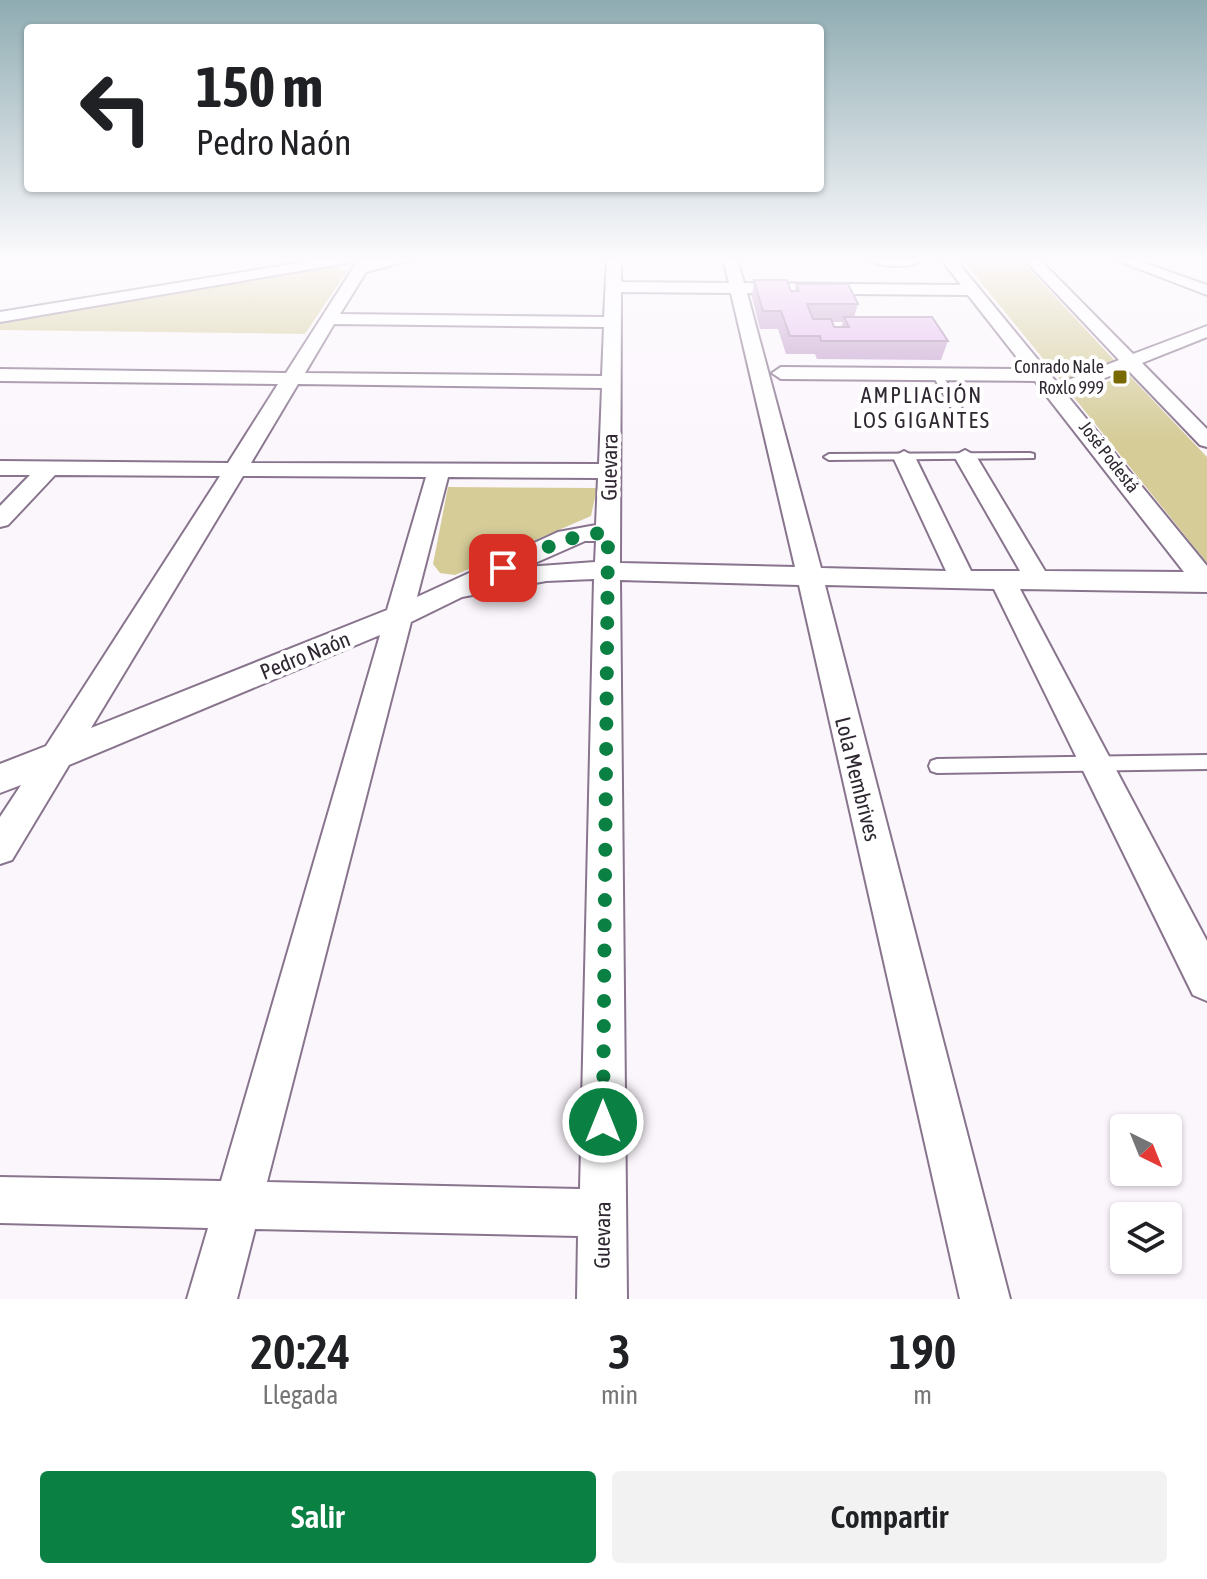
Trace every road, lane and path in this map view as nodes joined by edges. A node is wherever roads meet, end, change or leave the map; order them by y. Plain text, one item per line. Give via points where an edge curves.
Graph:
1 (330, 319) edge
2 (388, 320) edge
3 (745, 320) edge
4 (998, 320) edge
5 (1090, 320) edge
6 (613, 322) joint
7 (1207, 331) edge
8 (1133, 363) junction
9 (781, 373) dead end
10 (937, 374) junction
11 (0, 375) edge
12 (293, 376) junction
13 (612, 382) junction
14 (1051, 383) junction
15 (960, 414) dead end
16 (1207, 441) edge
17 (965, 456) junction
18 (1030, 456) dead end
19 (829, 457) dead end
20 (904, 457) junction
21 (0, 468) edge
22 (236, 468) junction
23 (48, 469) junction
24 (609, 471) junction
25 (438, 473) junction
26 (0, 520) edge
27 (608, 533) junction
28 (607, 571) junction
29 (808, 576) junction
30 (963, 580) junction
31 (1002, 580) junction
32 (1038, 581) junction
33 (1206, 582) edge
34 (459, 589) junction
35 (399, 616) junction
36 (55, 757) junction
37 (1207, 762) edge
38 (1096, 764) junction
39 (937, 766) dead end
40 (0, 779) edge
41 (0, 848) edge
42 (1207, 981) edge
43 (0, 1200) edge
44 (237, 1205) junction
45 (603, 1213) junction
46 (212, 1299) edge
47 (602, 1299) edge
48 (985, 1299) edge

1 - 12 street
2 - 6 street
3 - 29 street, Lola Membrives
4 - 14 street, José Podestá
5 - 8 street
6 - 13 street, Guevara
7 - 8 street
8 - 14 street
8 - 16 street
9 - 10 street
10 - 14 street
10 - 15 lane
11 - 12 street
12 - 13 street
12 - 22 street
13 - 24 street, Guevara
14 - 33 street, José Podestá
17 - 18 lane
17 - 20 lane
17 - 32 street
19 - 20 lane
20 - 30 street
21 - 23 street
22 - 23 street
22 - 25 street
22 - 36 street
23 - 26 street
24 - 25 street
24 - 27 street, Guevara
25 - 35 street
27 - 28 street, Guevara
27 - 34 street, Pedro Naón via 567,538
28 - 29 street
28 - 34 street via 546,572
28 - 45 street, Guevara
29 - 30 street
29 - 48 street, Lola Membrives
30 - 31 street
31 - 32 street
31 - 38 street
32 - 33 street
34 - 35 street, Pedro Naón
35 - 36 street, Pedro Naón
35 - 44 street
36 - 40 street, Pedro Naón
36 - 41 street
37 - 38 lane
38 - 39 lane
38 - 42 street
43 - 44 street
44 - 45 street
44 - 46 street
45 - 47 street, Guevara

